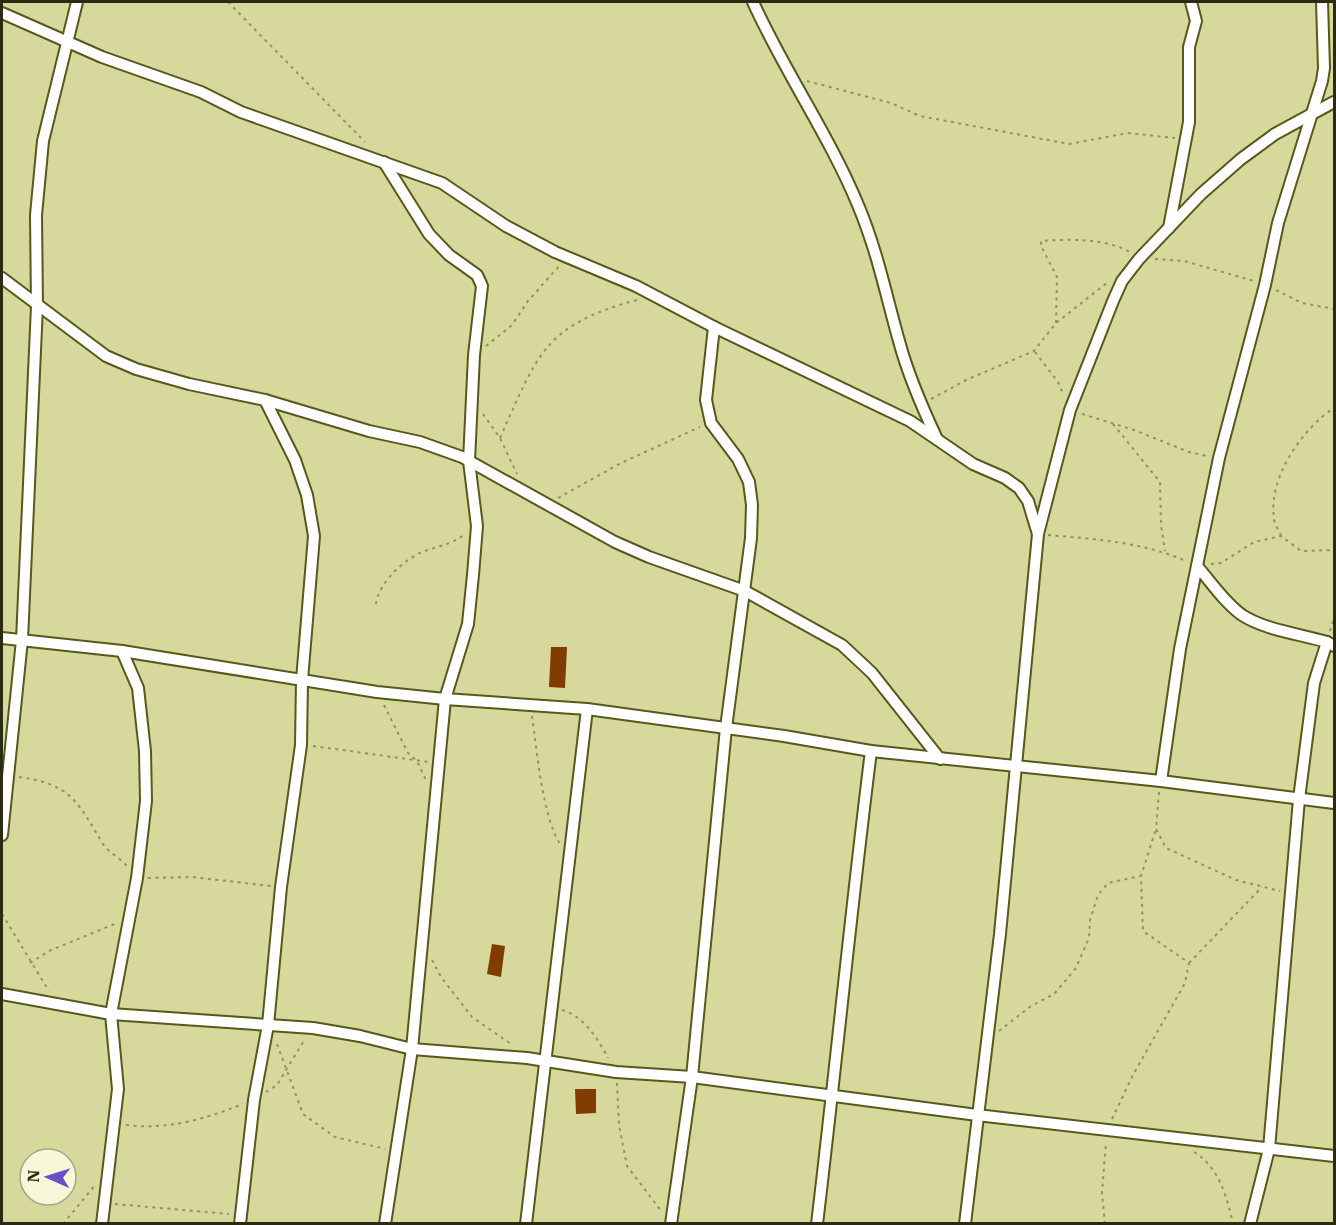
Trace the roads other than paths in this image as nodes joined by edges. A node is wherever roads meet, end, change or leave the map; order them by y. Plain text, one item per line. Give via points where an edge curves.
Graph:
1 (77, 2) edge
2 (753, 2) edge
3 (1191, 2) edge
4 (1322, 2) edge
5 (2, 13) edge
6 (68, 43) junction
7 (1335, 102) edge
8 (1312, 112) junction
9 (384, 162) junction
10 (1169, 228) junction
11 (2, 278) edge
12 (37, 306) junction
13 (714, 327) junction
14 (265, 400) junction
15 (937, 440) junction
16 (469, 461) junction
17 (1038, 534) junction
18 (1197, 566) junction
19 (745, 591) junction
20 (2, 638) edge
21 (22, 640) junction
22 (1331, 644) edge
23 (122, 651) junction
24 (302, 680) junction
25 (445, 699) junction
26 (587, 709) junction
27 (726, 728) junction
28 (871, 752) junction
29 (940, 759) junction
30 (1016, 767) junction
31 (1161, 781) junction
32 (1299, 799) junction
33 (1335, 803) edge
34 (2, 835) edge
35 (2, 994) edge
36 (111, 1014) junction
37 (268, 1026) junction
38 (412, 1049) junction
39 (545, 1062) junction
40 (692, 1077) junction
41 (833, 1096) junction
42 (977, 1115) junction
43 (1269, 1149) junction
44 (1335, 1156) edge
45 (240, 1219) edge
46 (668, 1220) edge
47 (102, 1224) edge
48 (385, 1224) edge
49 (526, 1224) edge
50 (817, 1224) edge
51 (965, 1224) edge
52 (1250, 1224) edge

1 - 6 street
2 - 15 street via 831,147 876,251 899,342
3 - 10 street via 1196,21 1189,47 1187,141
4 - 8 street via 1324,68
5 - 6 street
6 - 9 street via 201,92 241,112
6 - 12 street via 43,141 36,215
7 - 8 street
8 - 10 street via 1241,159
8 - 18 street via 1278,224 1219,458
9 - 13 street via 442,183 506,226
9 - 16 street via 429,234 477,275 482,286
10 - 17 street via 1122,281 1113,301 1070,410
11 - 12 street
12 - 14 street via 106,356 136,369
12 - 21 street
13 - 15 street via 910,421
13 - 19 street via 706,400 711,423 738,459 749,482 752,505
14 - 16 street via 420,442
14 - 24 street via 295,460 307,495 314,536
15 - 17 street via 1019,488 1028,501
16 - 19 street via 649,557
16 - 25 street via 477,526 468,624
17 - 30 street
18 - 22 street via 1242,615
18 - 31 street via 1180,649
19 - 27 street
19 - 29 street via 842,645 872,673
20 - 21 street
21 - 23 street
21 - 34 street
22 - 32 street via 1314,683
23 - 24 street
23 - 36 street via 138,688 146,801 132,912
24 - 25 street
24 - 37 street via 301,745 281,888
25 - 26 street
25 - 38 street
26 - 27 street
26 - 39 street
27 - 28 street
27 - 40 street
28 - 29 street
28 - 41 street
29 - 30 street
30 - 31 street
30 - 42 street
31 - 32 street
32 - 33 street
32 - 43 street
35 - 36 street
36 - 37 street
36 - 47 street via 118,1089
37 - 38 street via 313,1028
37 - 45 street via 254,1100
38 - 39 street
38 - 48 street
39 - 40 street
39 - 49 street
40 - 41 street
40 - 46 street
41 - 42 street
41 - 50 street
42 - 43 street
42 - 51 street
43 - 44 street
43 - 52 street

